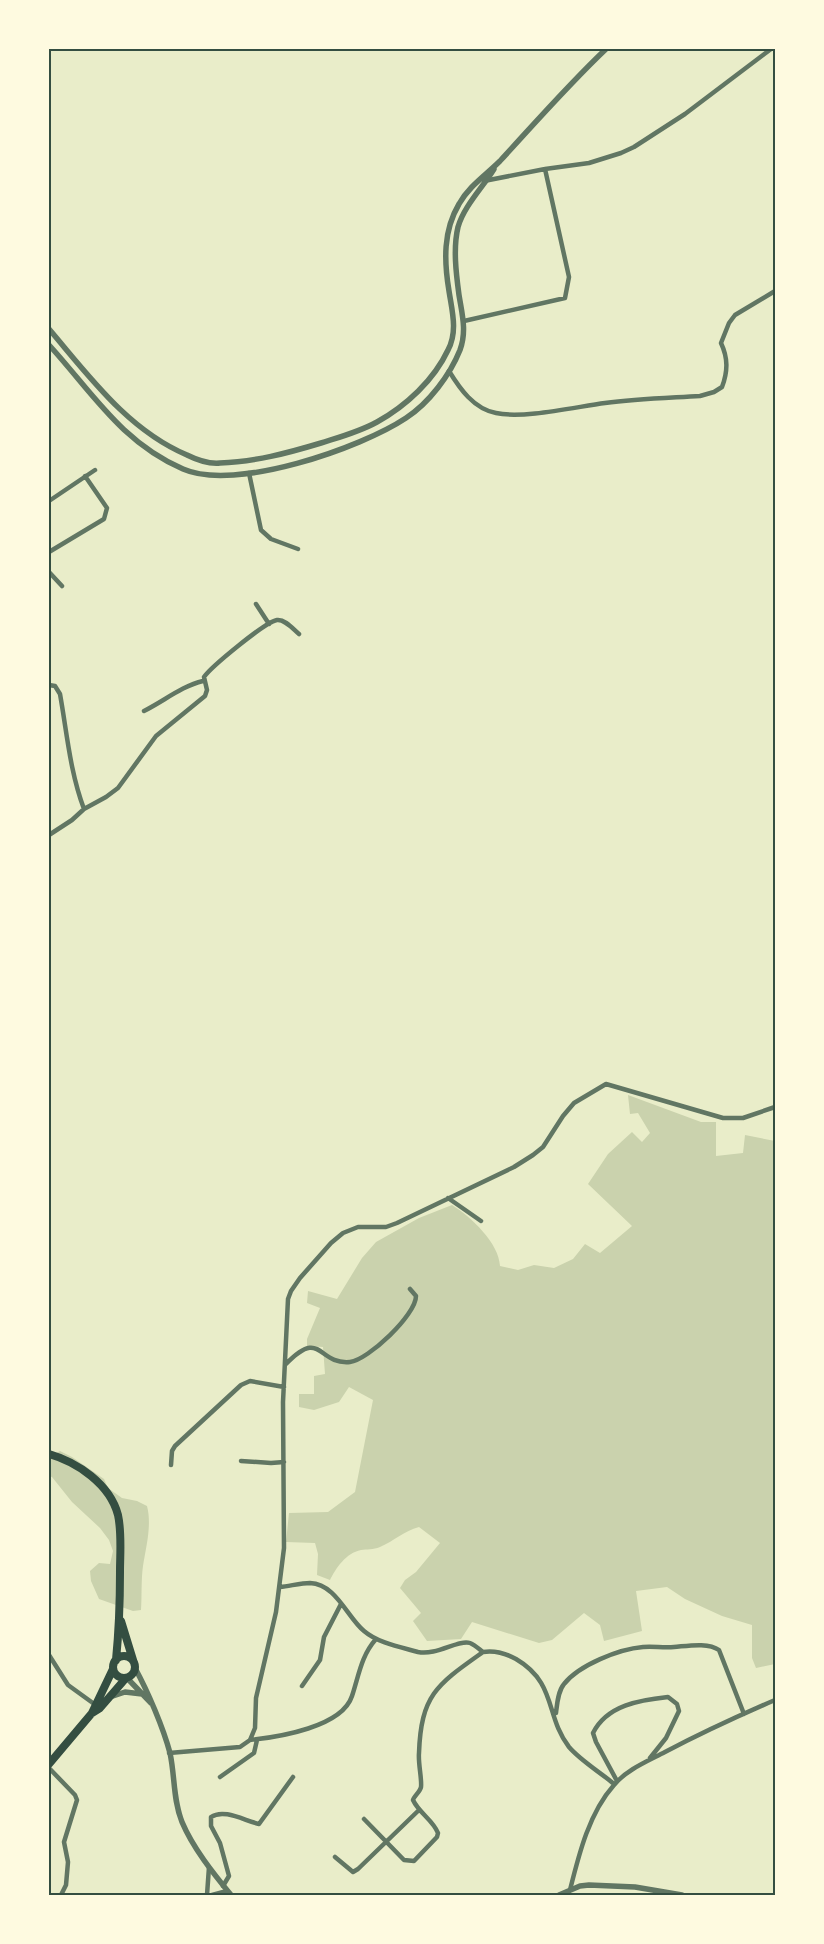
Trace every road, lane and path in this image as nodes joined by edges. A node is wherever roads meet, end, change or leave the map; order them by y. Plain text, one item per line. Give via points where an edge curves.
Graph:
1 (606, 49) edge
2 (771, 49) edge
3 (498, 163) junction
4 (545, 169) junction
5 (478, 181) junction
6 (486, 182) junction
7 (775, 291) edge
8 (464, 321) junction
9 (49, 329) edge
10 (49, 345) edge
11 (442, 361) junction
12 (449, 371) junction
13 (95, 470) dead end
14 (249, 473) junction
15 (85, 476) junction
16 (49, 501) edge
17 (298, 550) dead end
18 (49, 552) edge
19 (49, 572) edge
20 (62, 586) dead end
21 (256, 604) dead end
22 (269, 624) junction
23 (299, 634) dead end
24 (204, 681) junction
25 (49, 685) edge
26 (144, 711) dead end
27 (84, 810) junction
28 (49, 836) edge
29 (775, 1107) edge
30 (448, 1198) junction
31 (481, 1221) dead end
32 (410, 1290) dead end
33 (286, 1364) junction
34 (284, 1387) junction
35 (49, 1454) edge
36 (241, 1461) dead end
37 (284, 1462) junction
38 (171, 1465) dead end
39 (280, 1587) junction
40 (341, 1604) junction
41 (120, 1616) junction
42 (376, 1639) junction
43 (483, 1652) junction
44 (49, 1655) edge
45 (116, 1660) junction
46 (135, 1665) junction
47 (113, 1669) junction
48 (127, 1678) junction
49 (302, 1686) dead end
50 (142, 1694) junction
51 (110, 1697) junction
52 (775, 1700) edge
53 (151, 1703) junction
54 (98, 1707) junction
55 (744, 1714) junction
56 (555, 1716) junction
57 (250, 1740) junction
58 (257, 1740) junction
59 (170, 1753) junction
60 (647, 1761) junction
61 (49, 1764) edge
62 (49, 1768) edge
63 (220, 1777) dead end
64 (293, 1777) dead end
65 (616, 1783) junction
66 (419, 1810) junction
67 (364, 1819) dead end
68 (386, 1841) junction
69 (335, 1857) dead end
70 (210, 1867) junction
71 (227, 1890) edge
72 (570, 1890) junction
73 (651, 1892) edge
74 (61, 1895) edge
75 (207, 1895) edge
76 (212, 1895) edge
77 (559, 1895) edge
78 (682, 1895) edge

1 - 3 street
2 - 4 street via 685,114 634,147 589,163
3 - 5 street
3 - 6 street
4 - 6 street
4 - 8 street via 569,277 566,298
5 - 6 street
5 - 11 street via 450,222 446,242 448,290 454,317 452,342
6 - 8 street via 458,226 457,275
7 - 12 street via 735,315 729,323 721,343 727,366 722,387 700,396 608,402 513,415 494,413 480,406 462,391
8 - 12 street via 464,339
9 - 11 street via 116,407 185,455 218,464 284,454 377,422 420,389
10 - 14 street via 118,424 168,462 210,475
11 - 12 street
12 - 14 street via 419,408 388,429 343,449
13 - 15 street
14 - 17 street via 262,530 271,538
15 - 16 street
15 - 18 street via 107,508 107,513 104,519
19 - 20 street
21 - 22 street
22 - 23 street via 276,620 284,621
22 - 24 street via 207,673
24 - 26 street via 185,687
24 - 27 street via 205,696 156,736 118,788
25 - 27 street via 55,686 60,694 70,760
27 - 28 street
29 - 30 street via 743,1118 723,1118 606,1084 574,1103 543,1147 533,1155
30 - 31 street
30 - 33 street via 386,1227 351,1228 331,1242 290,1291 286,1313
32 - 33 street via 416,1296 412,1309 395,1330 358,1361 335,1361 313,1348 304,1348
33 - 34 street
34 - 37 street
34 - 38 street via 250,1381 242,1385 175,1446
35 - 41 highway via 88,1473 102,1486 117,1512 121,1538
36 - 37 street
37 - 39 street via 284,1548
39 - 40 street via 311,1583 332,1594
39 - 57 street via 256,1698 255,1728
40 - 42 street via 363,1631
40 - 49 street via 324,1637 320,1660
41 - 45 highway
41 - 46 highway
42 - 43 street via 421,1653 434,1653 466,1642
42 - 58 street via 361,1663 350,1700 339,1714 289,1734
43 - 56 street via 498,1652 529,1667 539,1679
43 - 66 street via 443,1682 424,1711 418,1756 421,1786 413,1799
44 - 54 street via 68,1685
45 - 46 highway via 126,1656
45 - 47 highway
46 - 48 highway via 133,1674
46 - 53 street
47 - 48 highway via 119,1677
47 - 54 highway
48 - 50 street
48 - 51 highway
50 - 51 street via 125,1692
50 - 53 street
51 - 54 highway
52 - 55 street
53 - 59 street
54 - 61 highway
55 - 56 street via 719,1650 714,1646 695,1646 644,1647 605,1656 563,1684
55 - 60 street
56 - 65 street via 570,1747
57 - 58 street
57 - 59 street via 229,1749
58 - 63 street via 254,1753
59 - 70 street via 181,1820
60 - 65 street
60 - 65 street via 666,1738 679,1710 668,1697 631,1703 597,1725 593,1733
62 - 74 street via 77,1800 64,1842 68,1862 66,1885
64 - 71 street via 259,1824 228,1815 211,1817 211,1826 220,1843 229,1876
65 - 72 street via 596,1812
66 - 68 street
66 - 68 street via 438,1833 414,1861 404,1860
67 - 68 street
68 - 69 street via 353,1872
70 - 71 street
70 - 75 street
71 - 76 street
72 - 73 street via 589,1885
72 - 77 street
73 - 78 street

